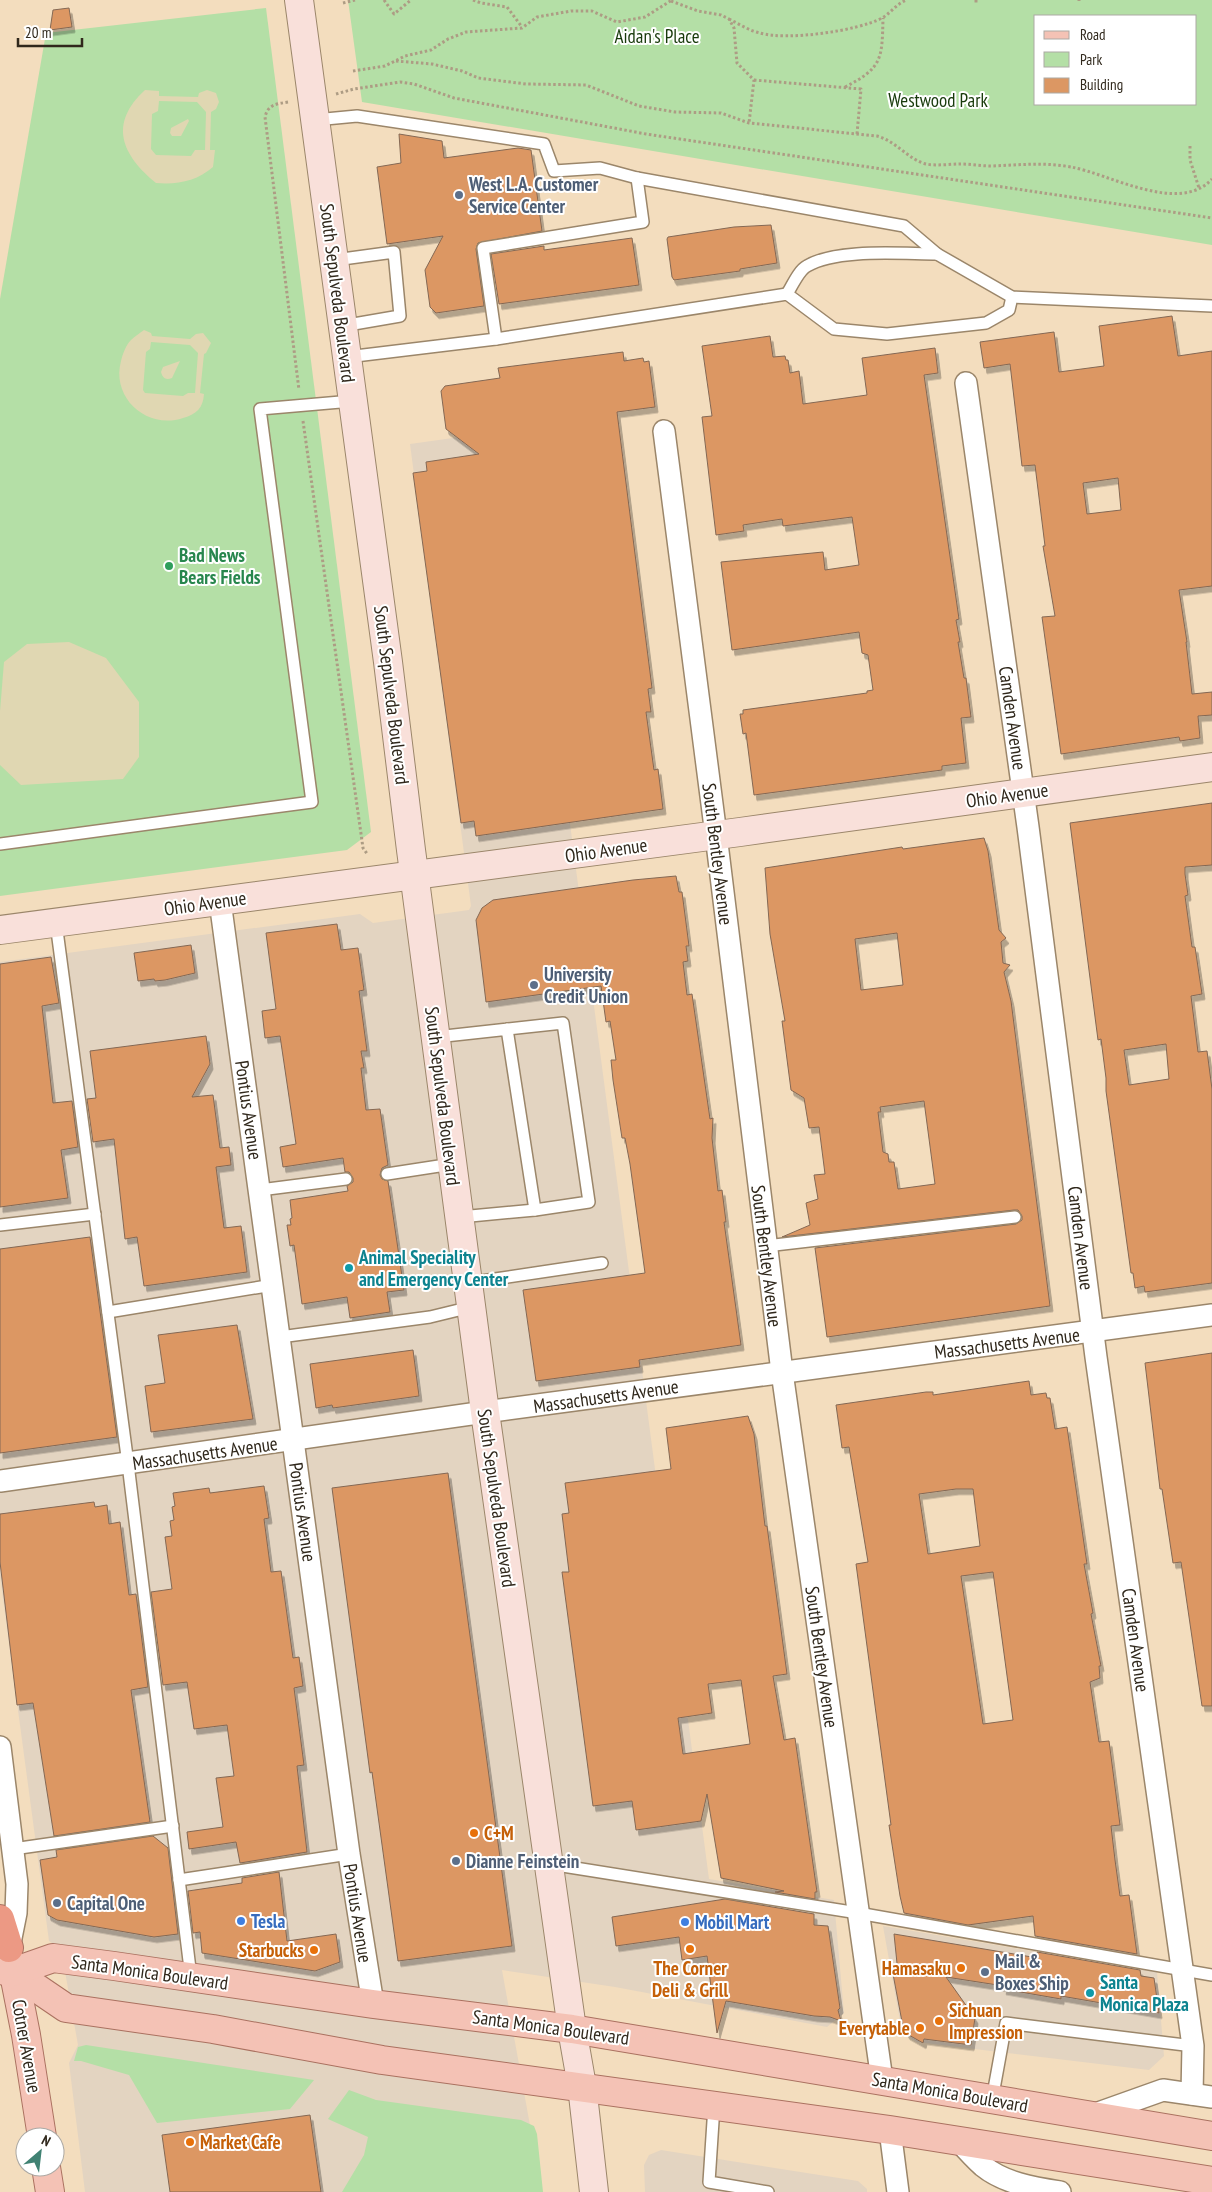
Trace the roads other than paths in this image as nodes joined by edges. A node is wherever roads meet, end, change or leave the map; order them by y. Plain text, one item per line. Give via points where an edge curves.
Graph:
1 (299, 0) edge
2 (315, 120) junction
3 (636, 178) junction
4 (937, 254) junction
5 (335, 260) junction
6 (787, 294) junction
7 (1012, 297) junction
8 (1212, 306) edge
9 (342, 326) junction
10 (496, 339) junction
11 (347, 357) junction
12 (966, 383) dead end
13 (352, 401) junction
14 (664, 431) dead end
15 (1212, 767) edge
16 (1023, 793) junction
17 (716, 835) junction
18 (0, 844) edge
19 (414, 875) junction
20 (220, 901) junction
21 (56, 923) junction
22 (0, 930) edge
23 (507, 1029) junction
24 (436, 1037) junction
25 (452, 1164) junction
26 (387, 1174) dead end
27 (346, 1179) dead end
28 (260, 1190) junction
29 (535, 1210) junction
30 (95, 1214) junction
31 (459, 1217) junction
32 (1015, 1217) dead end
33 (0, 1225) edge
34 (766, 1246) junction
35 (602, 1263) dead end
36 (273, 1285) junction
37 (470, 1295) junction
38 (108, 1312) junction
39 (1212, 1315) edge
40 (1093, 1332) junction
41 (280, 1338) junction
42 (782, 1372) junction
43 (485, 1412) junction
44 (294, 1440) junction
45 (128, 1464) junction
46 (0, 1481) edge
47 (0, 1748) edge
48 (172, 1826) junction
49 (13, 1849) junction
50 (349, 1854) junction
51 (550, 1864) junction
52 (179, 1880) junction
53 (858, 1912) junction
54 (0, 1919) edge
55 (7, 1963) edge
56 (1182, 1970) junction
57 (1212, 1975) edge
58 (191, 1978) junction
59 (373, 2004) junction
60 (66, 2008) junction
61 (572, 2029) junction
62 (26, 2035) junction
63 (1193, 2046) junction
64 (882, 2080) junction
65 (582, 2086) junction
66 (1202, 2095) edge
67 (992, 2100) junction
68 (714, 2106) junction
69 (1088, 2116) junction
70 (40, 2127) edge
71 (890, 2130) junction
72 (1212, 2136) edge
73 (958, 2140) junction
74 (48, 2177) edge
75 (1212, 2181) edge
76 (50, 2192) edge
77 (594, 2192) edge
78 (768, 2192) edge
79 (898, 2192) edge
80 (1060, 2192) edge

1 - 2 main road, South Sepulveda Boulevard
2 - 3 lane via 358,116 544,144 554,171 600,168
2 - 5 main road, South Sepulveda Boulevard
3 - 4 lane via 904,226
3 - 10 lane via 643,222 483,248
4 - 6 lane via 830,257 805,266
4 - 7 lane
5 - 9 main road, South Sepulveda Boulevard
5 - 9 lane via 394,252 400,316
6 - 7 lane via 834,329 887,334 986,323 1009,310
6 - 10 lane
7 - 8 lane
9 - 11 main road, South Sepulveda Boulevard
10 - 11 lane
11 - 13 main road, South Sepulveda Boulevard
12 - 16 street, Camden Avenue
13 - 18 lane via 260,409 312,802
13 - 19 main road, South Sepulveda Boulevard
14 - 17 street, South Bentley Avenue
15 - 16 main road, Ohio Avenue
16 - 17 main road, Ohio Avenue
16 - 40 street, Camden Avenue
17 - 19 main road, Ohio Avenue
17 - 34 street, South Bentley Avenue
19 - 20 main road, Ohio Avenue
19 - 24 main road, South Sepulveda Boulevard
20 - 21 main road, Ohio Avenue
20 - 28 street, Pontius Avenue
21 - 22 main road, Ohio Avenue
21 - 30 lane
23 - 24 lane
23 - 29 lane
23 - 29 lane via 563,1023 589,1202
24 - 25 main road, South Sepulveda Boulevard
25 - 26 lane
25 - 31 main road, South Sepulveda Boulevard
27 - 28 lane
28 - 36 street, Pontius Avenue
29 - 31 lane
30 - 33 lane
30 - 38 lane
31 - 37 main road, South Sepulveda Boulevard
32 - 34 lane
34 - 42 street, South Bentley Avenue
35 - 37 lane
36 - 38 lane
36 - 41 street, Pontius Avenue
37 - 41 lane via 430,1317
37 - 43 main road, South Sepulveda Boulevard
38 - 45 lane
39 - 40 street, Massachusetts Avenue
40 - 42 street, Massachusetts Avenue
40 - 56 street, Camden Avenue
41 - 44 street, Pontius Avenue
42 - 43 street, Massachusetts Avenue
42 - 53 street, South Bentley Avenue
43 - 44 street, Massachusetts Avenue
43 - 51 main road, South Sepulveda Boulevard
44 - 45 street, Massachusetts Avenue
44 - 50 street, Pontius Avenue
45 - 46 street, Massachusetts Avenue
45 - 48 lane
47 - 49 street, Cotner Avenue
48 - 49 lane
48 - 52 lane
49 - 55 street, Cotner Avenue via 16,1913
50 - 52 lane
50 - 59 street, Pontius Avenue
51 - 53 lane
51 - 61 main road, South Sepulveda Boulevard
52 - 58 lane
53 - 56 lane
53 - 64 street, South Bentley Avenue
54 - 55 highway
55 - 58 main road, Santa Monica Boulevard via 53,1958
55 - 60 main road
55 - 62 main road, Cotner Avenue
56 - 57 lane
56 - 63 street, Camden Avenue
58 - 59 main road, Santa Monica Boulevard
59 - 61 main road, Santa Monica Boulevard
60 - 62 main road
60 - 65 main road via 213,2029 382,2060
61 - 64 main road, Santa Monica Boulevard
61 - 65 main road, South Sepulveda Boulevard
62 - 70 main road, Cotner Avenue
63 - 66 street, Camden Avenue
63 - 67 lane via 1006,2023
64 - 67 main road, Santa Monica Boulevard
65 - 68 main road
65 - 77 main road, South Sepulveda Boulevard
66 - 69 street, Santa Monica Boulevard via 1163,2090
67 - 69 main road, Santa Monica Boulevard
68 - 71 main road
68 - 78 lane via 709,2182
69 - 72 main road, Santa Monica Boulevard
71 - 73 main road
71 - 79 street
73 - 75 main road
73 - 80 street via 983,2166 1006,2180
74 - 76 main road

